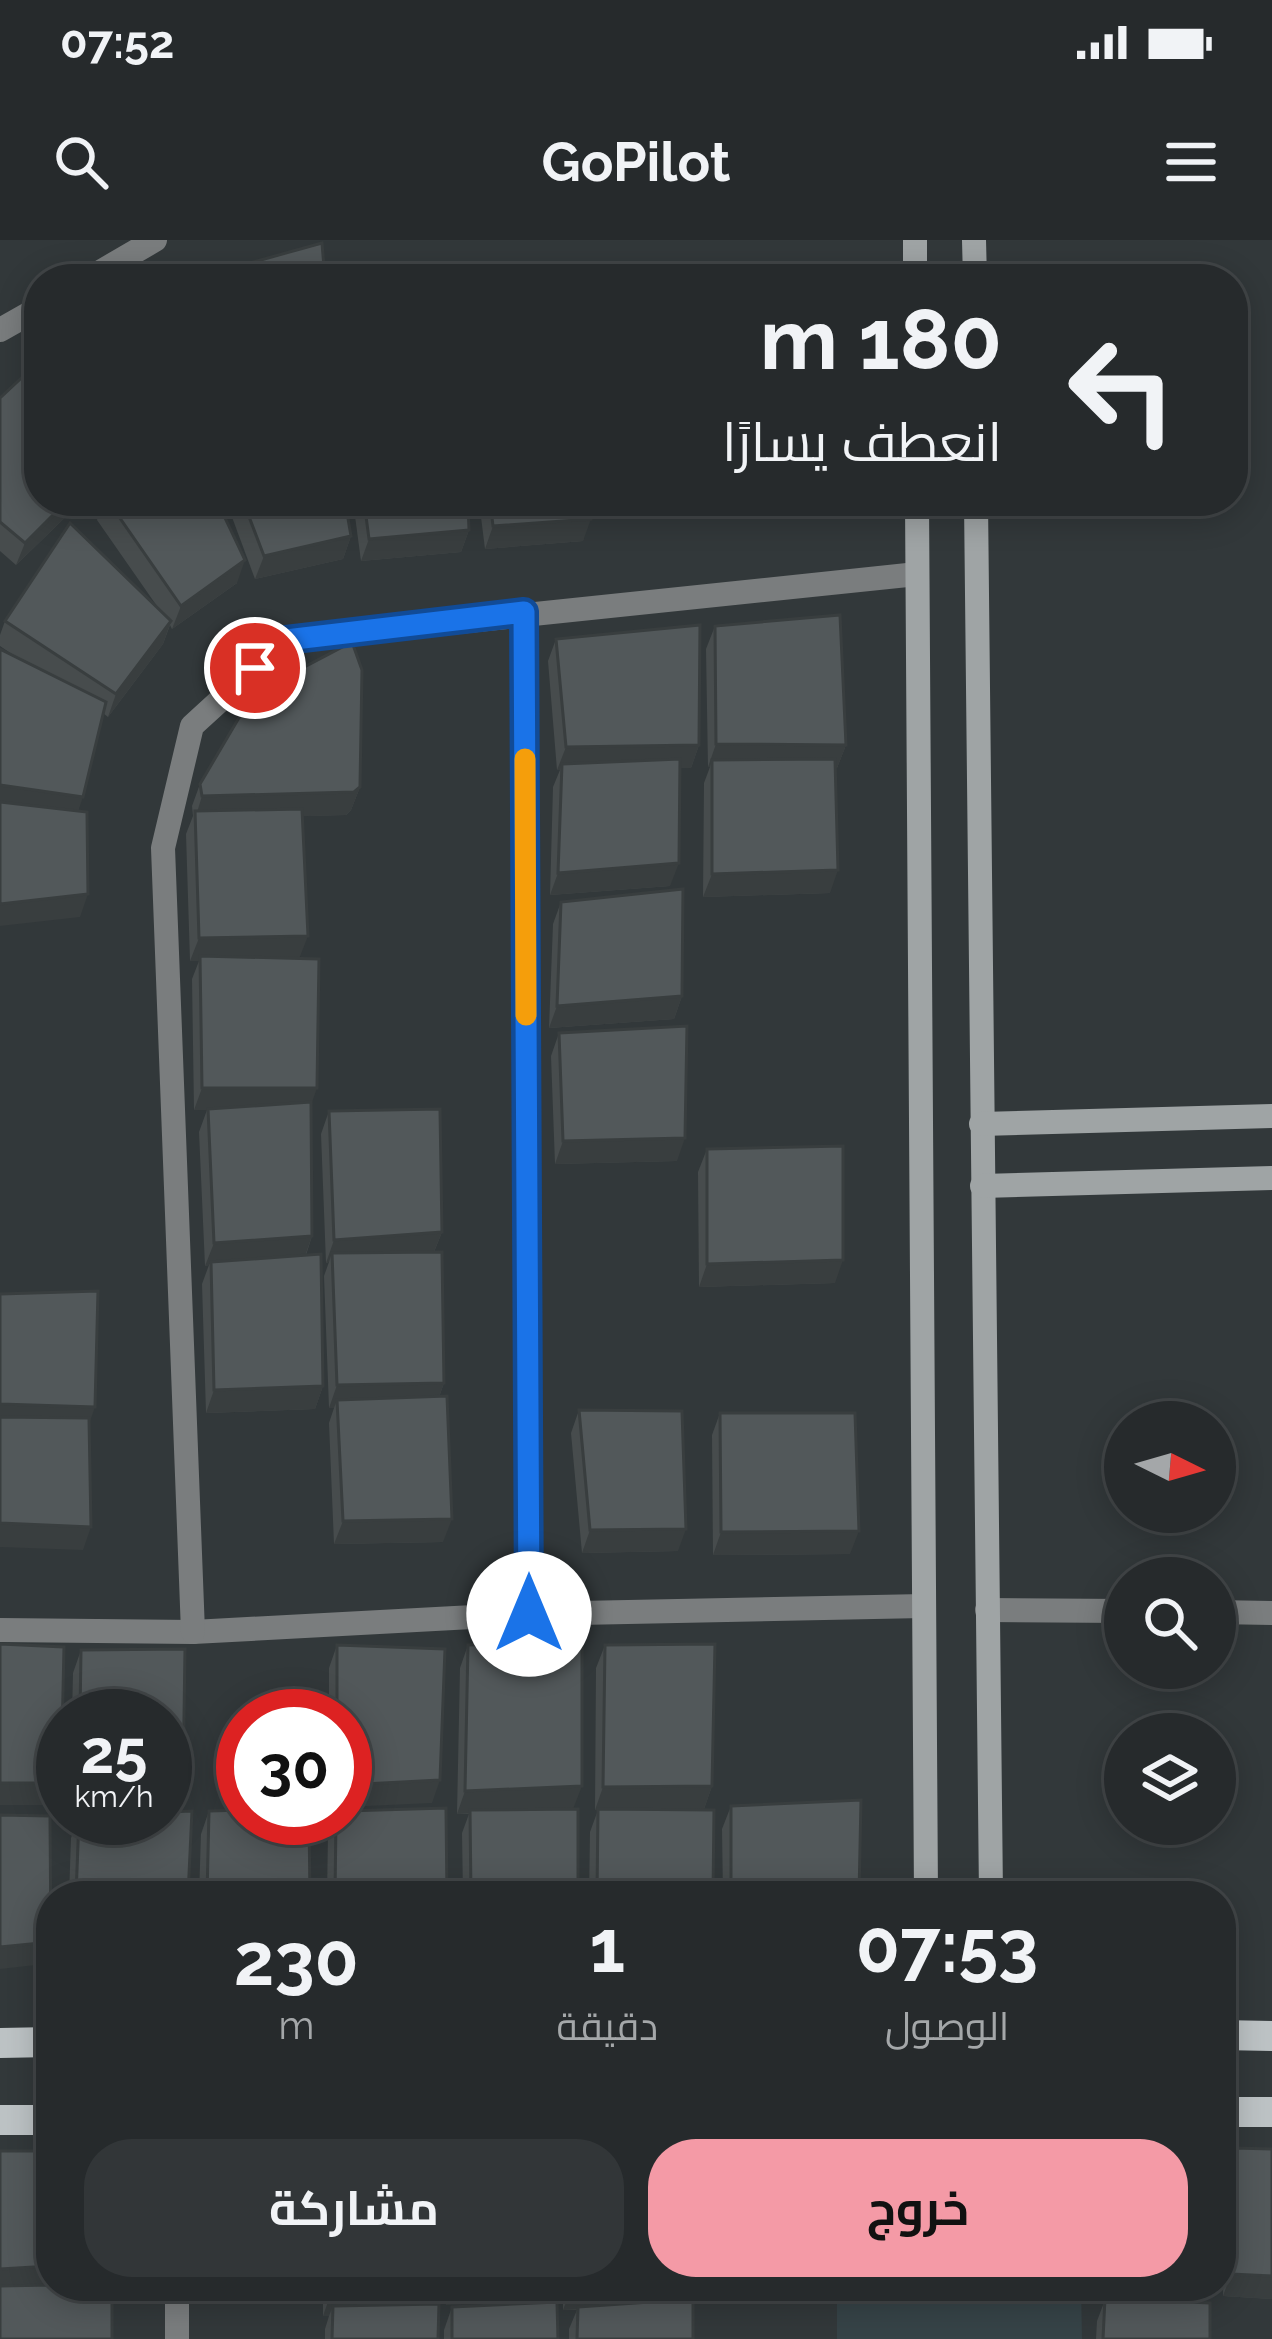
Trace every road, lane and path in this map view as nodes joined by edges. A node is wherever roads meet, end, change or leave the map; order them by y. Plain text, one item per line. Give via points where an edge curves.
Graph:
1 (155, 240) edge
2 (114, 264) edge
3 (917, 516) edge
4 (976, 516) edge
5 (917, 574) junction
6 (524, 612) junction
7 (1272, 1116) edge
8 (981, 1124) junction
9 (1272, 1178) edge
10 (982, 1186) junction
11 (924, 1606) junction
12 (987, 1610) junction
13 (1104, 1611) edge
14 (1236, 1612) edge
15 (1272, 1613) edge
16 (529, 1614) junction
17 (0, 1630) edge
18 (193, 1632) junction
19 (926, 1881) edge
20 (991, 1881) edge
21 (1236, 2035) edge
22 (1272, 2036) edge
23 (36, 2042) edge
24 (0, 2043) edge
25 (1236, 2112) edge
26 (1272, 2112) edge
27 (0, 2120) edge
28 (36, 2120) edge
29 (177, 2301) edge
30 (177, 2339) edge

1 - 2 street
3 - 5 street
4 - 8 street
5 - 6 street
5 - 11 street
6 - 16 street
6 - 18 street via 286,640 191,726 163,848
7 - 8 street
8 - 10 street
9 - 10 street
10 - 12 street
11 - 16 street
11 - 19 street
12 - 13 street
12 - 20 street
14 - 15 street
16 - 18 street
17 - 18 street
21 - 22 main road
23 - 24 main road
25 - 26 main road
27 - 28 main road
29 - 30 street

